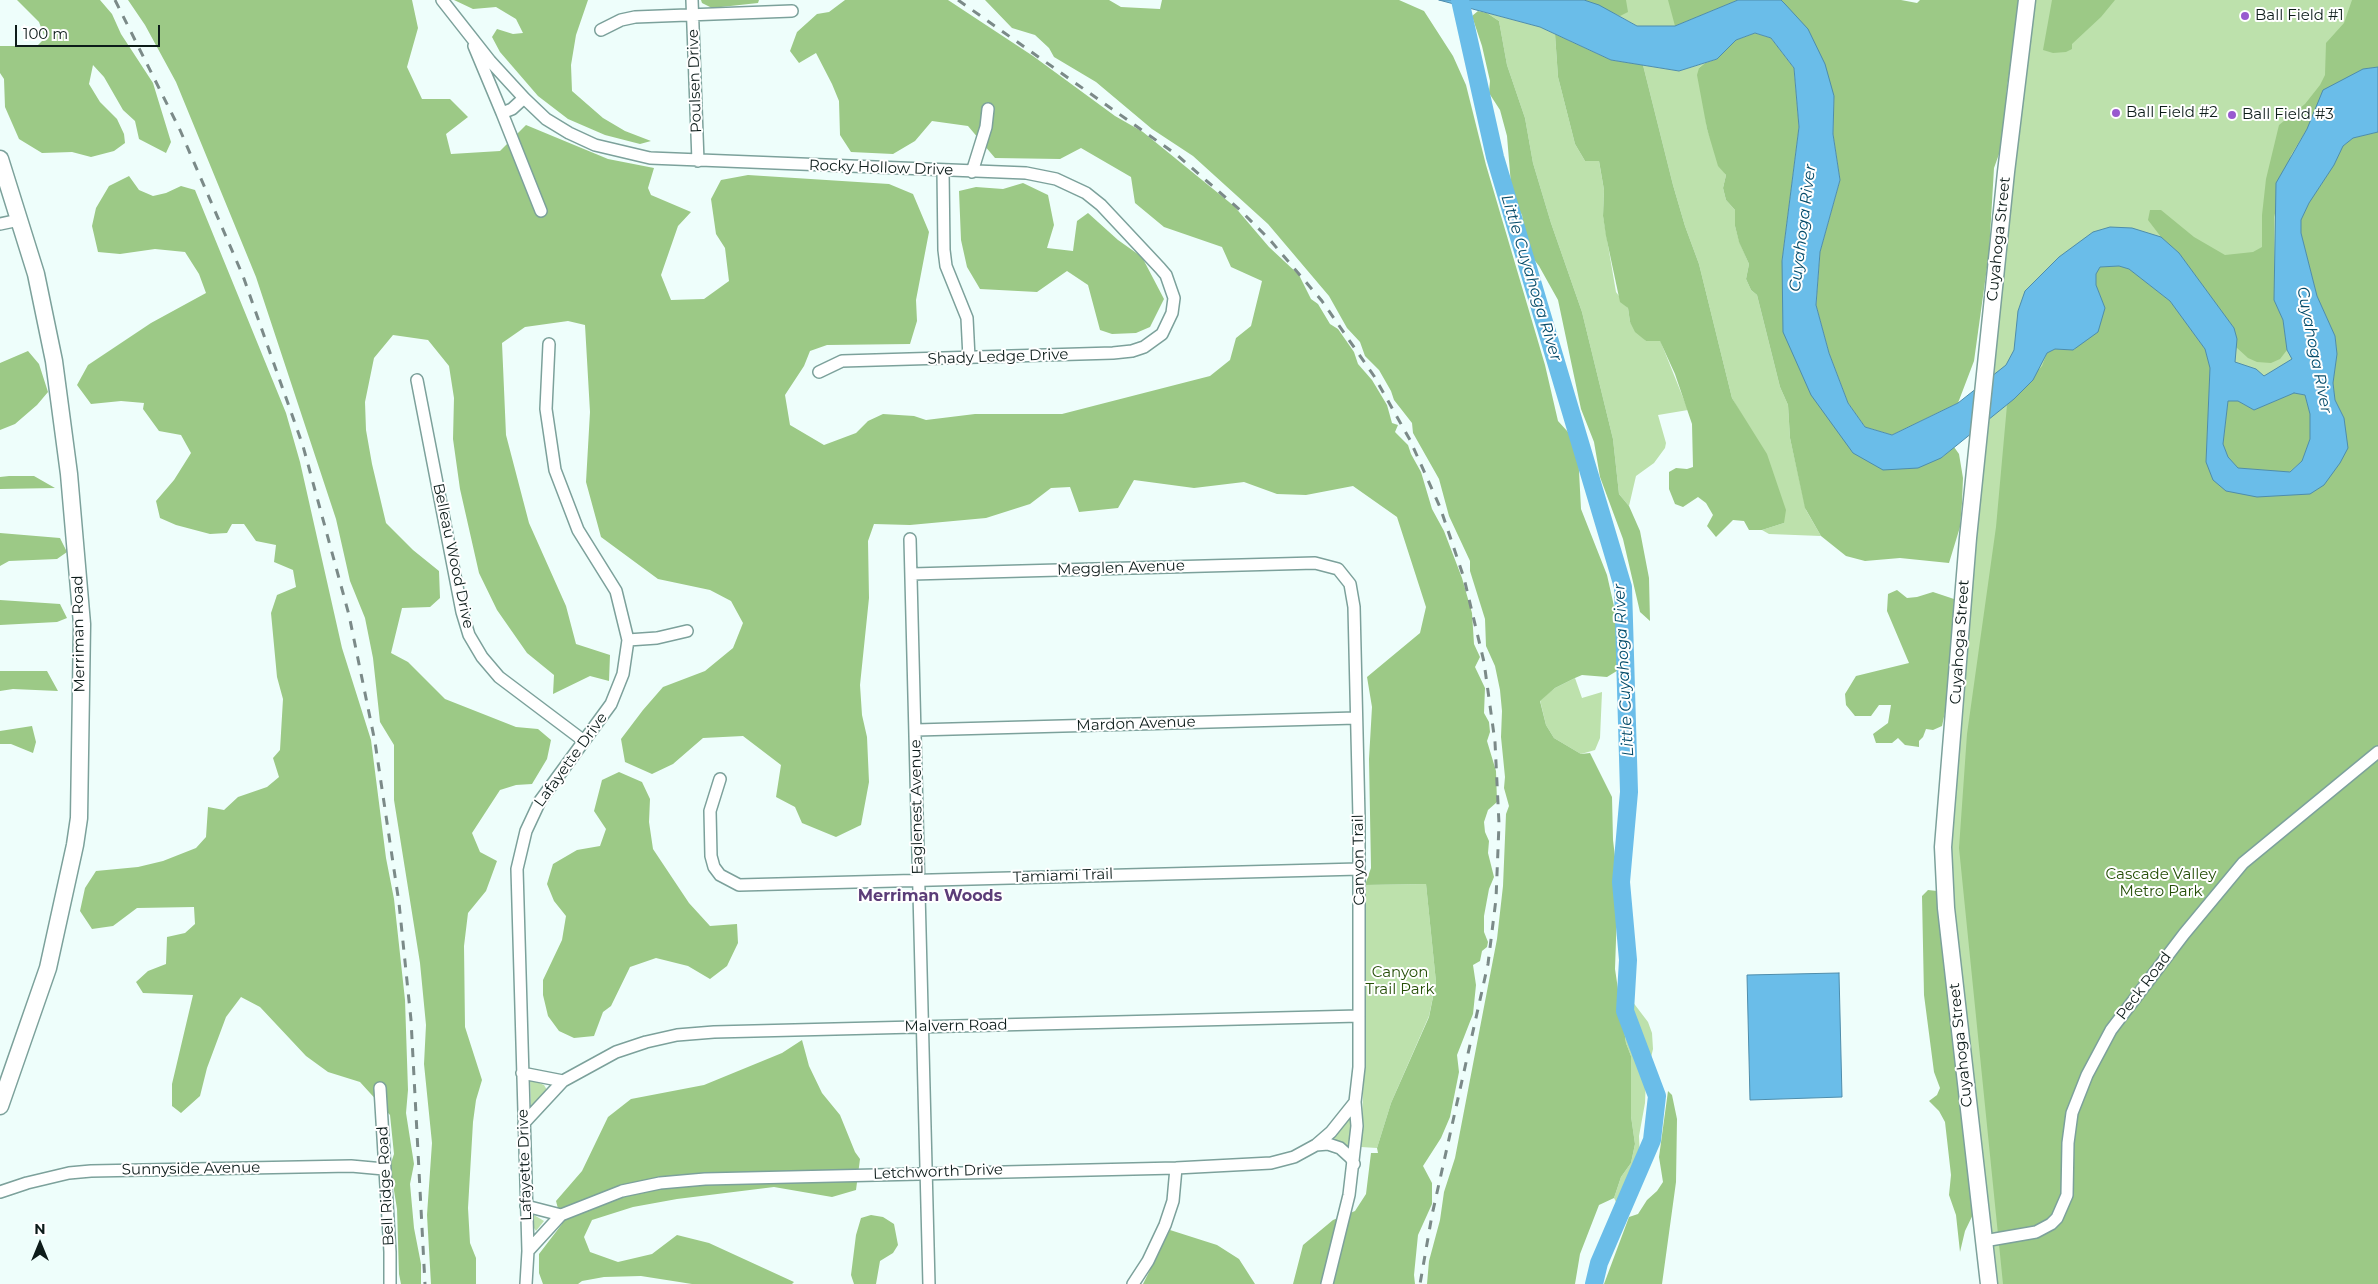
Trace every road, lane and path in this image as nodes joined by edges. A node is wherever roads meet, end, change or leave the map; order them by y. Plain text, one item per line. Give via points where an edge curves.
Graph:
1 (442, 0) edge
2 (692, 0) edge
3 (2027, 0) edge
4 (792, 10) dead end
5 (693, 14) junction
6 (601, 30) dead end
7 (468, 33) junction
8 (524, 98) junction
9 (988, 109) dead end
10 (502, 112) junction
11 (0, 159) edge
12 (698, 161) junction
13 (943, 170) junction
14 (972, 172) junction
15 (541, 211) dead end
16 (19, 220) junction
17 (0, 224) edge
18 (1169, 323) joint
19 (549, 344) dead end
20 (969, 358) junction
21 (819, 372) dead end
22 (417, 380) dead end
23 (910, 539) dead end
24 (1330, 566) joint
25 (912, 574) junction
26 (687, 631) dead end
27 (628, 640) junction
28 (1356, 718) junction
29 (916, 730) junction
30 (584, 741) junction
31 (2378, 752) edge
32 (720, 779) dead end
33 (1359, 869) junction
34 (918, 880) junction
35 (1359, 1016) junction
36 (921, 1026) junction
37 (522, 1073) junction
38 (563, 1080) junction
39 (380, 1088) dead end
40 (1356, 1102) junction
41 (0, 1106) edge
42 (524, 1123) junction
43 (1316, 1146) junction
44 (1354, 1164) junction
45 (1176, 1168) junction
46 (384, 1169) junction
47 (926, 1172) junction
48 (0, 1192) edge
49 (526, 1206) junction
50 (562, 1215) junction
51 (1984, 1241) junction
52 (528, 1251) junction
53 (390, 1284) edge
54 (526, 1284) edge
55 (929, 1284) edge
56 (1133, 1284) edge
57 (1327, 1284) edge
58 (1988, 1284) edge

1 - 7 street
2 - 5 street, Poulsen Drive
3 - 51 street, Cuyahoga Street via 1960,621 1943,847 1943,877
4 - 5 street
5 - 6 street via 635,17
5 - 12 street, Poulsen Drive
7 - 8 street, Rocky Hollow Drive
7 - 10 street
8 - 10 street
8 - 12 street, Rocky Hollow Drive via 569,133 595,144 646,157
9 - 14 street
10 - 15 street
11 - 16 street, Merriman Road
12 - 13 street, Rocky Hollow Drive
13 - 14 street, Rocky Hollow Drive
13 - 20 street via 945,258 950,280 967,318
14 - 18 street, Rocky Hollow Drive via 1041,175 1071,184 1093,198 1166,275 1174,298
16 - 17 street
16 - 41 street, Merriman Road via 36,278 54,361 70,482 82,624 79,818 48,968
18 - 20 street, Shady Ledge Drive via 1152,342 1132,351
19 - 27 street, Lafayette Drive via 546,409 555,470 578,530 616,591
20 - 21 street, Shady Ledge Drive via 842,361
22 - 30 street, Belleau Wood Drive via 468,635 500,677
23 - 25 street, Eaglenest Avenue
24 - 25 street, Megglen Avenue via 1315,563
24 - 28 street, Canyon Trail via 1346,577 1353,592
25 - 29 street, Eaglenest Avenue
26 - 27 street
27 - 30 street, Lafayette Drive via 618,689 606,712
28 - 29 street, Mardon Avenue
28 - 33 street, Canyon Trail
29 - 34 street, Eaglenest Avenue
30 - 37 street, Lafayette Drive via 540,801 526,831 520,854 516,884
31 - 51 street, Peck Road via 2243,863 2111,1030 2072,1112 2067,1196 2057,1218 2036,1232
32 - 34 street, Tamiami Trail via 710,811 711,856 720,875 731,882 739,885
33 - 34 street, Tamiami Trail
33 - 35 street, Canyon Trail
34 - 36 street, Eaglenest Avenue
35 - 36 street, Malvern Road
35 - 40 street, Canyon Trail
36 - 38 street, Malvern Road via 676,1035 616,1052
36 - 47 street, Eaglenest Avenue
37 - 38 street
37 - 42 street, Lafayette Drive
38 - 42 street, Malvern Road
39 - 46 street, Bell Ridge Road
40 - 43 street, Letchworth Drive
40 - 44 street, Canyon Trail via 1358,1126
42 - 49 street, Lafayette Drive
43 - 44 street via 1328,1144 1340,1148
43 - 45 street, Letchworth Drive via 1294,1157 1271,1163
44 - 57 street, Canyon Trail
45 - 47 street, Letchworth Drive
45 - 56 street via 1173,1201 1165,1225
46 - 48 street, Sunnyside Avenue via 351,1166 90,1171 36,1180
46 - 53 street, Bell Ridge Road
47 - 50 street, Letchworth Drive via 660,1183 622,1191
47 - 55 street, Eaglenest Avenue
49 - 50 street
49 - 52 street, Lafayette Drive
50 - 52 street, Letchworth Drive
51 - 58 street, Cuyahoga Street
52 - 54 street, Lafayette Drive

